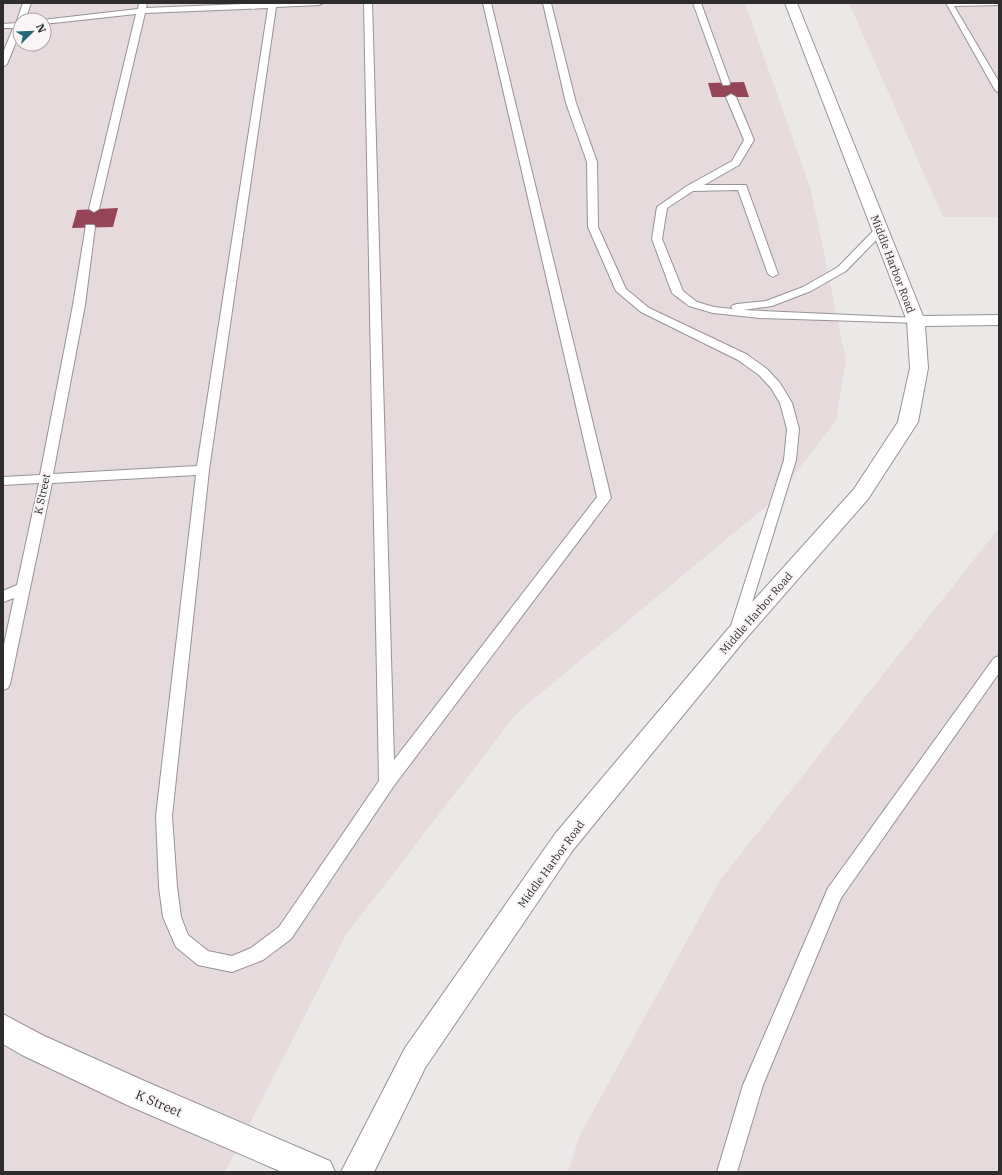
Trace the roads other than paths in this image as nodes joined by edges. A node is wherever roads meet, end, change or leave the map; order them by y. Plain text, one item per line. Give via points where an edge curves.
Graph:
1 (319, 3) edge
2 (368, 3) edge
3 (487, 3) edge
4 (547, 3) edge
5 (697, 3) edge
6 (791, 3) edge
7 (978, 3) edge
8 (999, 3) edge
9 (273, 4) edge
10 (142, 7) edge
11 (52, 21) edge
12 (12, 42) edge
13 (3, 64) edge
14 (726, 83) dead end
15 (999, 90) edge
16 (731, 97) dead end
17 (690, 188) junction
18 (94, 209) dead end
19 (90, 227) dead end
20 (880, 230) junction
21 (773, 274) dead end
22 (713, 310) junction
23 (999, 320) edge
24 (916, 321) junction
25 (203, 470) junction
26 (46, 478) junction
27 (3, 481) edge
28 (23, 588) junction
29 (3, 597) edge
30 (734, 636) junction
31 (999, 662) edge
32 (3, 684) edge
33 (387, 782) junction
34 (3, 1028) edge
35 (319, 1172) edge
36 (357, 1172) edge
37 (727, 1172) edge

1 - 9 lane
2 - 33 lane
3 - 33 lane via 604,498
4 - 30 lane via 571,103 592,162 592,227 621,291 646,310 742,357 763,372 776,386 786,403 793,429 790,460
5 - 14 lane
6 - 20 main road, Middle Harbor Road
7 - 8 lane
7 - 15 lane via 949,4
9 - 10 lane
9 - 25 lane
10 - 11 lane
10 - 18 lane
12 - 13 lane
16 - 17 lane via 749,140 736,163
17 - 21 lane via 742,187
17 - 22 lane via 662,207 657,239 678,293 693,304
19 - 26 lane, K Street via 79,305
20 - 22 lane via 842,269 808,290 768,304
20 - 24 main road, Middle Harbor Road
22 - 24 lane via 760,315
23 - 24 main road
24 - 30 main road, Middle Harbor Road via 918,368 908,422 861,494
25 - 26 lane
25 - 33 lane via 164,816 172,917 182,941 204,959 232,964 257,954 286,933
26 - 27 lane
26 - 28 lane, K Street
28 - 29 lane
28 - 32 lane, K Street
30 - 36 main road, Middle Harbor Road via 564,842 416,1058
31 - 37 lane via 834,893 753,1085
34 - 35 main road, K Street via 32,1045 138,1094

